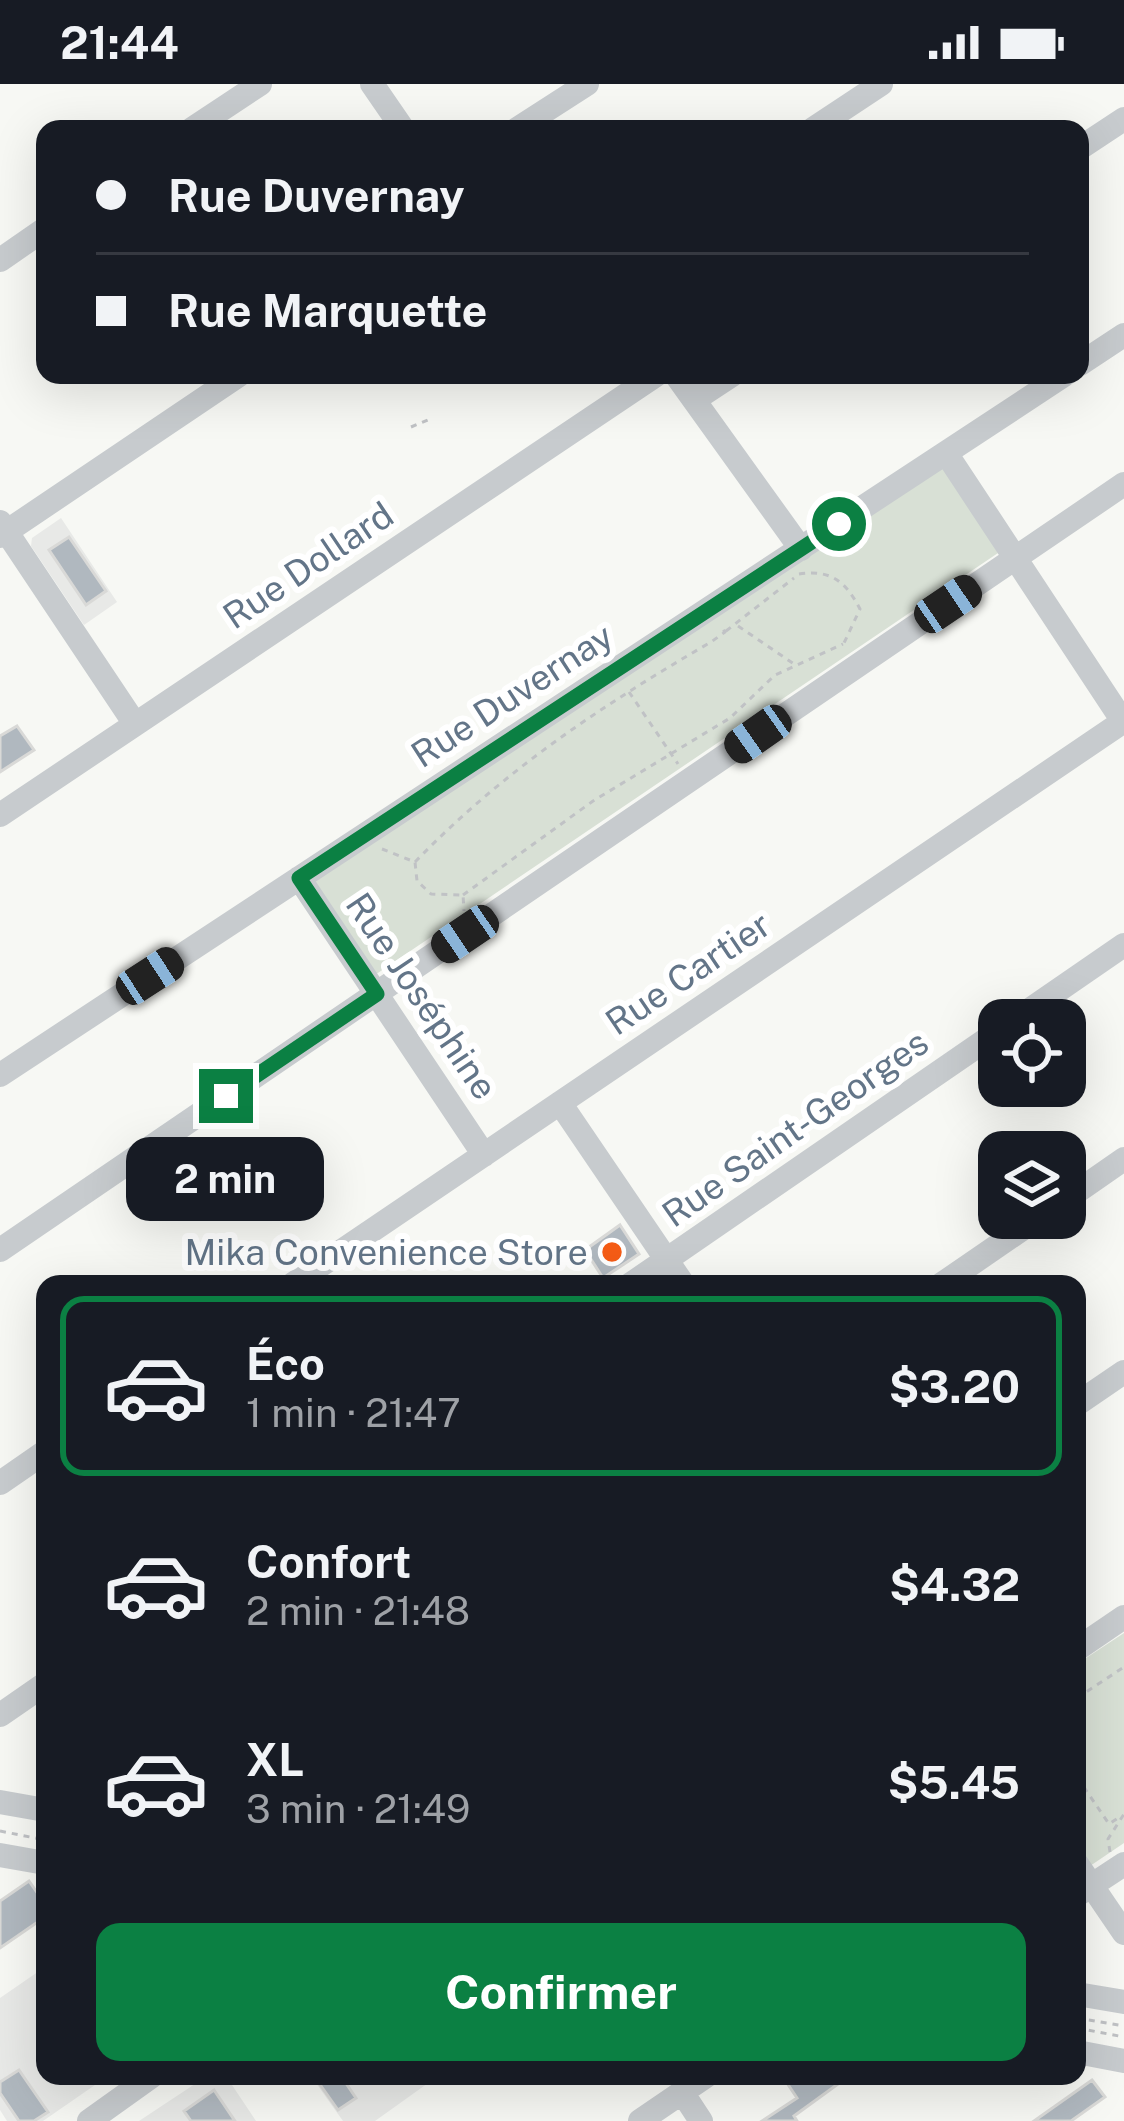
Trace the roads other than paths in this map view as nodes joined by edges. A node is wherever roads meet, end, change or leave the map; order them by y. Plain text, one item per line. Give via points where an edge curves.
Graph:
1 (260, 84) edge
2 (372, 84) edge
3 (587, 84) edge
4 (881, 84) edge
5 (1124, 119) edge
6 (206, 120) edge
7 (397, 120) edge
8 (531, 120) edge
9 (827, 120) edge
10 (1089, 142) edge
11 (36, 235) edge
12 (0, 260) edge
13 (1124, 335) edge
14 (1089, 358) edge
15 (225, 384) edge
16 (643, 384) edge
17 (682, 384) edge
18 (718, 384) edge
19 (1051, 384) edge
20 (694, 400) junction
21 (946, 454) junction
22 (1124, 484) edge
23 (2, 530) edge
24 (801, 549) junction
25 (1015, 559) junction
26 (1124, 722) edge
27 (135, 724) junction
28 (0, 815) edge
29 (299, 878) junction
30 (1124, 945) edge
31 (377, 994) junction
32 (1046, 999) edge
33 (978, 1045) edge
34 (0, 1075) edge
35 (560, 1103) junction
36 (484, 1155) junction
37 (1124, 1159) edge
38 (1086, 1185) edge
39 (1007, 1239) edge
40 (0, 1250) edge
41 (666, 1260) junction
42 (306, 1275) edge
43 (644, 1275) edge
44 (677, 1275) edge
45 (955, 1275) edge
46 (1124, 1372) edge
47 (1086, 1398) edge
48 (36, 1458) edge
49 (0, 1483) edge
50 (1124, 1617) edge
51 (1086, 1643) edge
52 (36, 1690) edge
53 (0, 1715) edge
54 (0, 1802) edge
55 (36, 1808) edge
56 (0, 1855) edge
57 (36, 1861) edge
58 (1101, 1879) edge
59 (1124, 1933) edge
60 (1086, 1996) edge
61 (1124, 2002) edge
62 (1086, 2054) edge
63 (1124, 2061) edge
64 (141, 2085) edge
65 (692, 2085) edge
66 (682, 2092) junction
67 (104, 2117) edge
68 (640, 2121) edge
69 (701, 2121) edge

1 - 6 street
2 - 7 street
3 - 8 street
4 - 9 street
5 - 10 street
11 - 12 street
13 - 14 street
15 - 23 street
16 - 27 street, Rue Dollard
17 - 20 street
18 - 20 street
19 - 21 street, Rue Duvernay
20 - 24 street
21 - 24 street, Rue Duvernay
21 - 25 street
22 - 25 street
23 - 27 street
24 - 29 street, Rue Duvernay
25 - 26 street
25 - 31 street
26 - 35 street, Rue Cartier
27 - 28 street, Rue Dollard
29 - 31 street, Rue Joséphine
29 - 34 street, Rue Duvernay
30 - 32 street
31 - 36 street, Rue Joséphine
31 - 40 street
33 - 41 street, Rue Saint-Georges
35 - 36 street, Rue Cartier
35 - 41 street
36 - 42 street, Rue Cartier
37 - 38 street
39 - 45 street
41 - 43 street, Rue Saint-Georges
41 - 44 street
46 - 47 street
48 - 49 street
50 - 51 street
52 - 53 street
54 - 55 street
56 - 57 street
58 - 59 street
60 - 61 street
62 - 63 street
64 - 67 street
65 - 66 street
66 - 68 street
66 - 69 street

